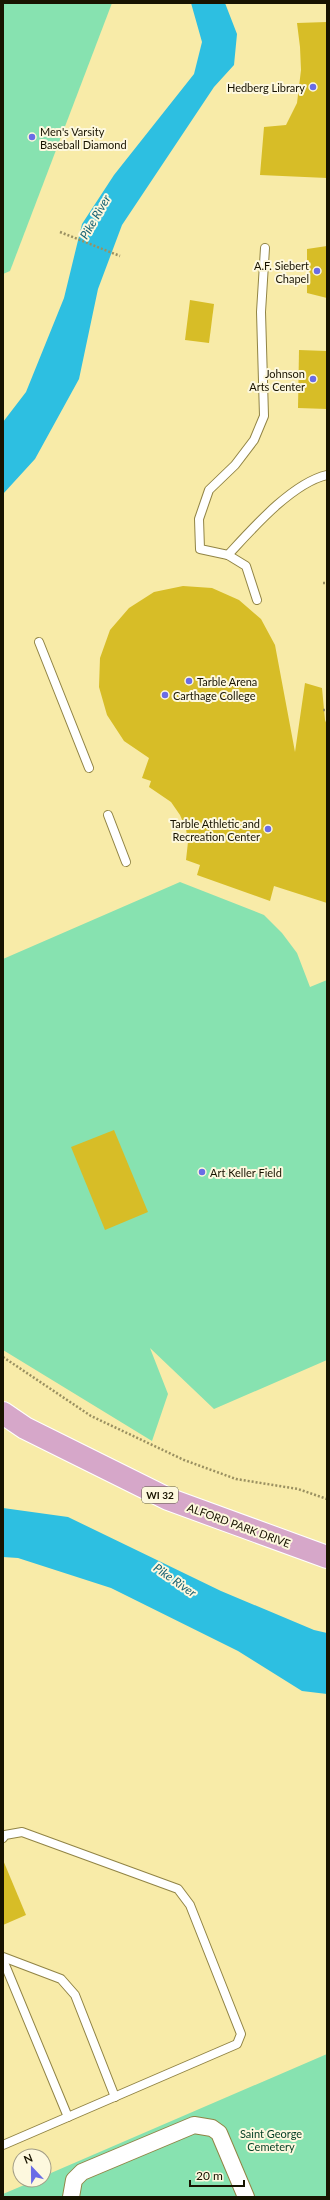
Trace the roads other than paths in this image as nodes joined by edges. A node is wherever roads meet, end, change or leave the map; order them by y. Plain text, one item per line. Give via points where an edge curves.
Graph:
1 (265, 248) dead end
2 (327, 475) edge
3 (228, 555) junction
4 (257, 600) dead end
5 (39, 642) dead end
6 (89, 768) dead end
7 (108, 815) dead end
8 (126, 862) dead end
9 (3, 1413) edge
10 (327, 1557) edge
11 (3, 1838) edge
12 (3, 1958) edge
13 (115, 2097) junction
14 (68, 2117) junction
15 (3, 2145) edge
16 (71, 2197) edge
17 (246, 2197) edge

1 - 3 lane via 260,312 264,416 254,440 235,465 209,490 199,519 200,549
2 - 3 lane via 301,486 255,525
3 - 4 lane via 246,566
5 - 6 lane
7 - 8 lane
9 - 10 main road, ALFORD PARK DRIVE / WI 32 via 25,1428 168,1499
11 - 13 lane via 5,1835 22,1832 178,1889 190,1905 241,2034 237,2044
12 - 13 lane via 61,1979 75,1995
12 - 14 lane
13 - 14 lane
14 - 15 lane
16 - 17 street via 74,2180 82,2172 194,2125 212,2128 219,2133

